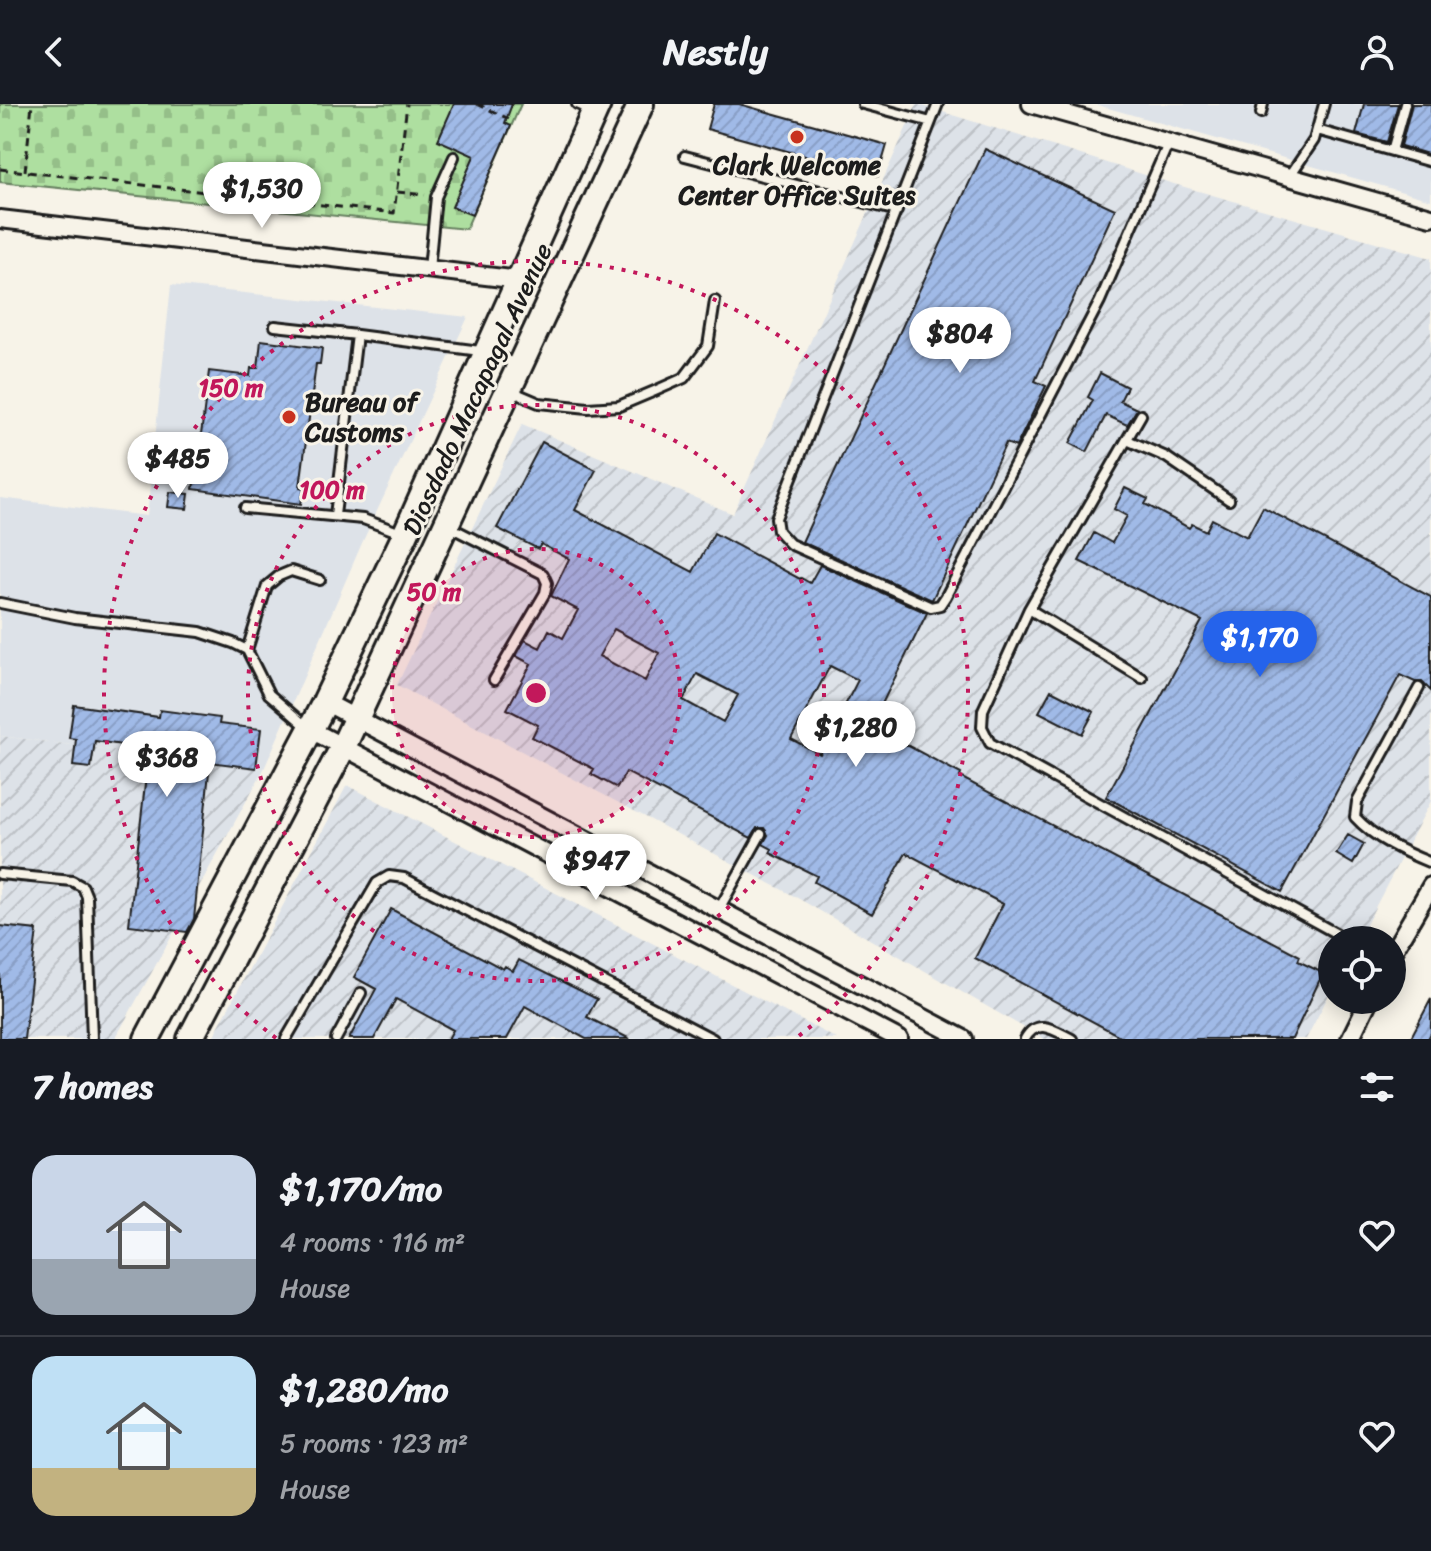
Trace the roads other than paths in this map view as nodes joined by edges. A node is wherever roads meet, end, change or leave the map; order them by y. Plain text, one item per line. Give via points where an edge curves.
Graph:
1 (641, 104) edge
2 (863, 104) edge
3 (938, 104) edge
4 (1031, 104) edge
5 (1324, 104) edge
6 (1405, 104) edge
7 (590, 106) edge
8 (931, 122) junction
9 (1317, 130) junction
10 (1168, 144) junction
11 (1392, 151) junction
12 (685, 156) dead end
13 (454, 157) dead end
14 (1431, 162) edge
15 (1289, 177) junction
16 (897, 211) junction
17 (1431, 217) edge
18 (0, 219) edge
19 (429, 269) junction
20 (520, 280) junction
21 (715, 301) dead end
22 (275, 326) dead end
23 (357, 335) junction
24 (488, 352) junction
25 (519, 365) junction
26 (507, 390) junction
27 (1141, 415) dead end
28 (1127, 440) junction
29 (1229, 500) dead end
30 (245, 508) dead end
31 (335, 515) junction
32 (446, 525) junction
33 (405, 535) junction
34 (320, 580) dead end
35 (0, 603) edge
36 (1029, 609) junction
37 (247, 650) junction
38 (1142, 678) dead end
39 (494, 680) dead end
40 (1419, 688) dead end
41 (325, 702) junction
42 (356, 719) junction
43 (311, 730) junction
44 (343, 747) junction
45 (761, 834) dead end
46 (1431, 863) edge
47 (0, 874) edge
48 (1431, 886) edge
49 (719, 910) junction
50 (1323, 926) edge
51 (1406, 929) edge
52 (361, 993) dead end
53 (1362, 1014) edge
54 (92, 1039) edge
55 (147, 1039) edge
56 (190, 1039) edge
57 (286, 1039) edge
58 (336, 1039) edge
59 (713, 1039) edge
60 (899, 1039) edge
61 (964, 1039) edge
62 (1025, 1039) edge
63 (1072, 1039) edge
64 (1350, 1039) edge

1 - 25 main road, Diosdado Macapagal Avenue
2 - 8 lane
3 - 8 lane
4 - 10 street
5 - 9 lane
6 - 11 lane
7 - 20 main road, Diosdado Macapagal Avenue
8 - 16 lane
9 - 11 lane
9 - 15 lane
10 - 15 street
10 - 16 lane via 1100,301 946,596 931,607 790,544 778,531 776,518
11 - 14 lane
12 - 16 lane
13 - 19 lane via 436,197
15 - 17 street
18 - 19 street
19 - 20 street
20 - 24 main road, Diosdado Macapagal Avenue
21 - 26 lane via 708,346 684,378 657,390 619,406 588,408 539,403
22 - 23 lane
23 - 24 lane
23 - 31 lane
24 - 25 lane
24 - 33 main road, Diosdado Macapagal Avenue
25 - 26 main road, Diosdado Macapagal Avenue
26 - 32 main road, Diosdado Macapagal Avenue
27 - 28 lane
28 - 29 lane via 1166,457
28 - 36 lane
30 - 31 lane
31 - 33 lane
32 - 39 lane via 543,574 547,583
32 - 42 main road, Diosdado Macapagal Avenue
33 - 41 main road, Diosdado Macapagal Avenue
34 - 37 lane via 291,571 267,586
35 - 37 lane via 75,618 200,632
36 - 38 lane
36 - 50 lane via 983,710 982,727 990,743
37 - 43 lane via 269,694
40 - 46 lane via 1357,802 1355,817 1399,850
41 - 42 street
41 - 43 main road, Diosdado Macapagal Avenue
42 - 44 main road, Diosdado Macapagal Avenue
42 - 49 street
43 - 44 street
43 - 55 main road, Diosdado Macapagal Avenue
44 - 56 main road, Diosdado Macapagal Avenue
44 - 60 street
45 - 49 lane
47 - 54 lane via 72,881 83,887
48 - 51 street
49 - 61 street
52 - 58 lane
53 - 64 street
57 - 59 lane via 377,883 389,876 404,878
62 - 63 lane via 1038,1026

